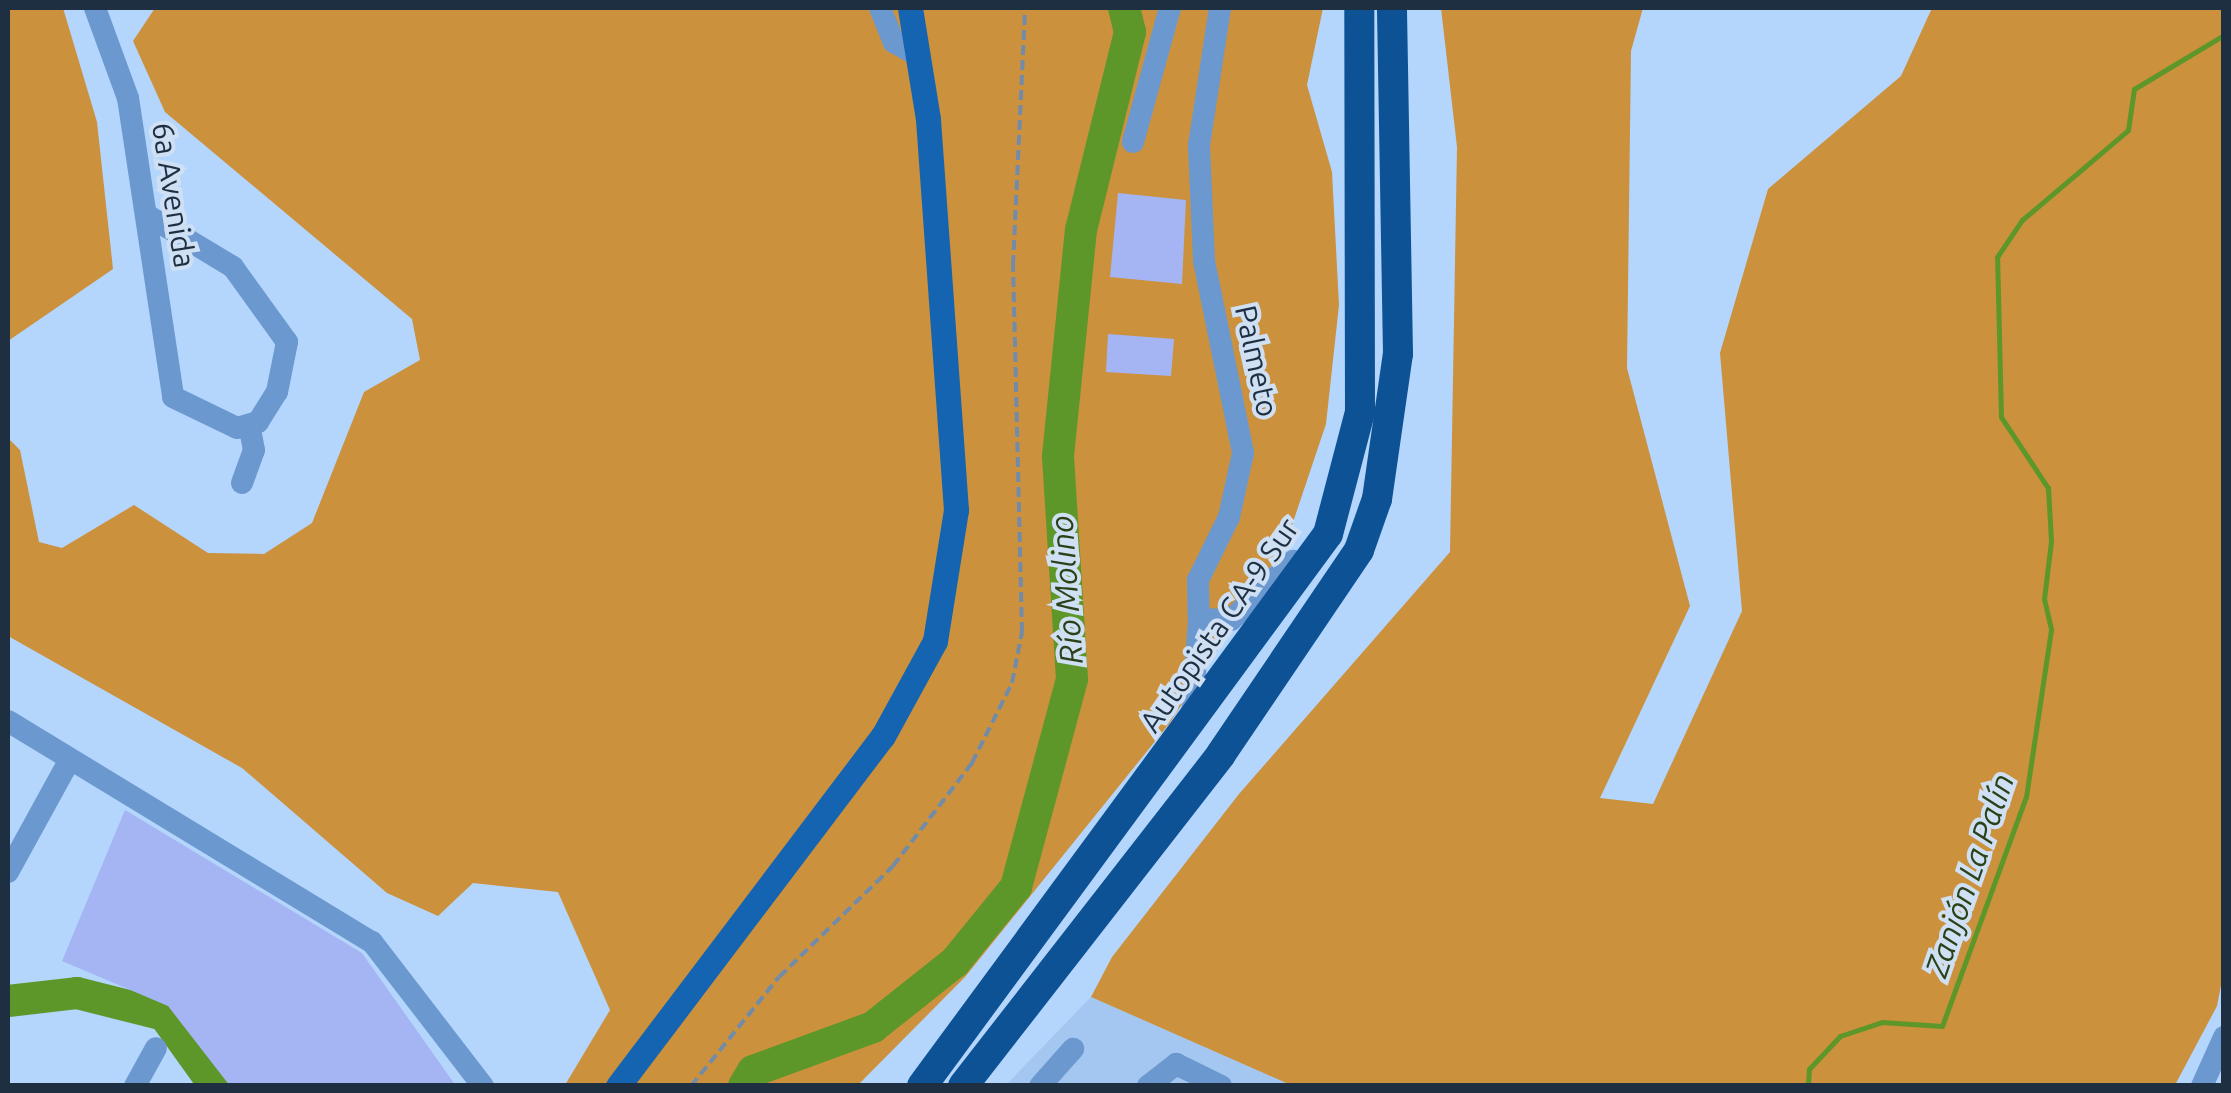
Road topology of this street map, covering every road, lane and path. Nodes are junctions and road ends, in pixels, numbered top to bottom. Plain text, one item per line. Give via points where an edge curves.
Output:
1 (95, 8) edge
2 (880, 8) edge
3 (910, 8) edge
4 (1170, 8) edge
5 (1220, 8) edge
6 (1359, 8) edge
7 (1392, 8) edge
8 (913, 53) junction
9 (1133, 142) dead end
10 (150, 217) junction
11 (253, 423) junction
12 (242, 483) dead end
13 (1328, 534) junction
14 (1199, 619) junction
15 (8, 721) edge
16 (1188, 732) junction
17 (69, 761) junction
18 (8, 872) edge
19 (1001, 983) junction
20 (2224, 1037) edge
21 (156, 1048) dead end
22 (1073, 1049) dead end
23 (135, 1086) edge
24 (483, 1086) edge
25 (618, 1086) edge
26 (902, 1086) edge
27 (922, 1086) edge
28 (963, 1086) edge
29 (1040, 1086) edge
30 (1148, 1086) edge
31 (1220, 1086) edge
32 (2202, 1086) edge

1 - 10 street, 6a Avenida via 128,98
2 - 8 street via 894,42
3 - 8 main road
4 - 9 street
5 - 14 street, Palmeto via 1199,146 1204,261 1243,453 1229,517 1198,580
6 - 13 highway, Autopista CA-9 Sur via 1360,412
7 - 28 highway via 1398,354 1376,500 1359,550 1232,739
8 - 25 main road via 928,120 956,510 935,641 883,736
10 - 11 street, 6a Avenida via 172,398 201,416
10 - 11 street via 232,267 287,342 277,392
11 - 12 street via 254,450
13 - 14 street via 1246,611 1231,620
13 - 16 highway, Autopista CA-9 Sur
14 - 16 street, Palmeto
15 - 17 street
16 - 19 highway, Autopista CA-9 Sur
17 - 18 street
17 - 24 street via 372,942
19 - 26 highway
19 - 27 highway, Autopista CA-9 Sur
20 - 32 street
21 - 23 street
22 - 29 street
30 - 31 street via 1176,1064

